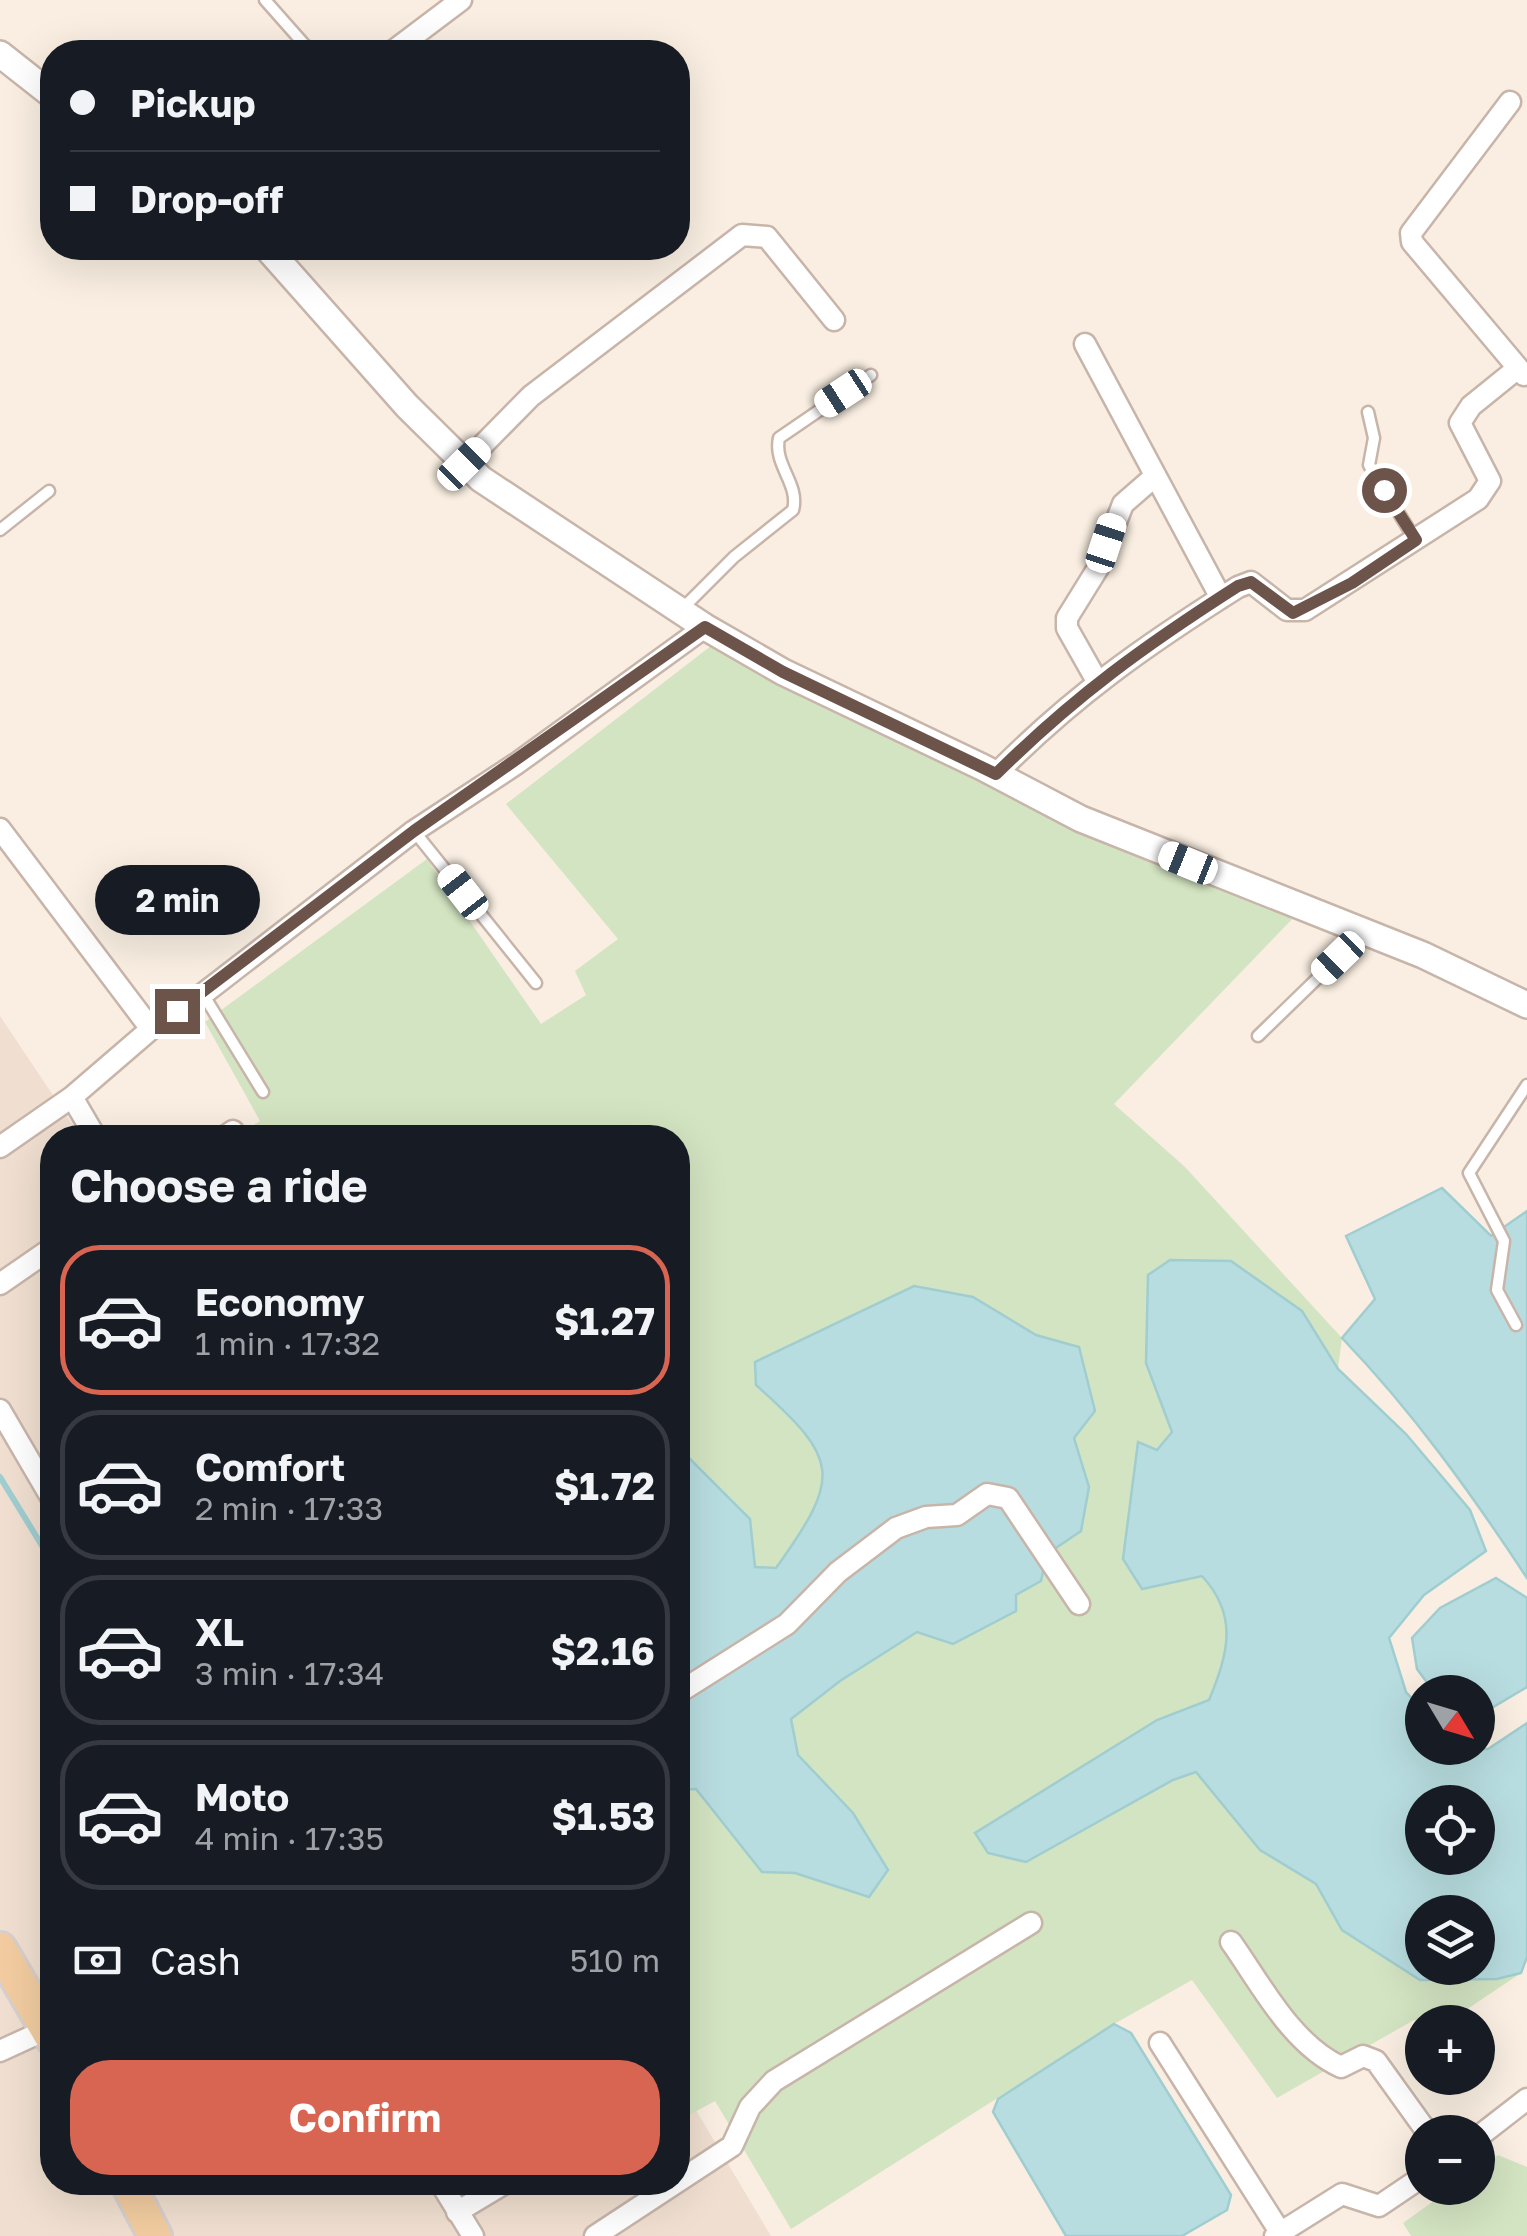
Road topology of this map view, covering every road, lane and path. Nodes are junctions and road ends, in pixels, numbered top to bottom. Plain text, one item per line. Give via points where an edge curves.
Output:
1 (265, 0) edge
2 (461, 0) edge
3 (301, 40) edge
4 (408, 40) edge
5 (0, 54) edge
6 (40, 86) edge
7 (1510, 102) dead end
8 (280, 260) edge
9 (834, 320) dead end
10 (1085, 344) dead end
11 (1523, 373) edge
12 (871, 375) dead end
13 (1368, 412) dead end
14 (464, 464) junction
15 (1154, 477) junction
16 (49, 491) dead end
17 (0, 530) edge
18 (1416, 540) junction
19 (1220, 598) junction
20 (680, 611) junction
21 (705, 627) junction
22 (1097, 681) junction
23 (996, 774) junction
24 (0, 829) edge
25 (414, 831) junction
26 (1364, 932) junction
27 (536, 983) dead end
28 (203, 994) junction
29 (1527, 1005) edge
30 (151, 1029) junction
31 (1258, 1036) dead end
32 (1527, 1085) edge
33 (263, 1092) dead end
34 (72, 1097) junction
35 (88, 1125) edge
36 (0, 1148) edge
37 (40, 1256) edge
38 (0, 1284) edge
39 (1516, 1325) dead end
40 (0, 1410) edge
41 (40, 1478) edge
42 (1079, 1604) dead end
43 (690, 1685) edge
44 (1032, 1922) dead end
45 (1231, 1942) dead end
46 (0, 1949) edge
47 (40, 2017) edge
48 (40, 2038) edge
49 (1160, 2042) dead end
50 (0, 2052) edge
51 (1527, 2099) edge
52 (1415, 2115) edge
53 (1495, 2124) edge
54 (690, 2174) edge
55 (1405, 2188) edge
56 (134, 2195) edge
57 (447, 2195) edge
58 (485, 2195) edge
59 (657, 2195) edge
60 (457, 2212) junction
61 (1278, 2234) edge
62 (155, 2236) edge
63 (472, 2236) edge
64 (595, 2236) edge

1 - 3 lane
2 - 4 street
5 - 6 street
7 - 11 street via 1411,233
8 - 14 street
9 - 14 street via 767,237 742,235 545,385
10 - 15 street
11 - 18 street via 1471,406 1460,423 1490,480 1486,492
12 - 20 lane via 778,438 793,510
13 - 18 lane via 1374,438 1369,465
14 - 20 street via 498,494
15 - 19 street
15 - 22 street via 1123,504 1098,568 1067,618
16 - 17 lane
18 - 19 street via 1293,613 1251,582
19 - 22 street
20 - 21 street
21 - 23 street
21 - 25 street
22 - 23 street
23 - 26 street via 1081,820
24 - 30 street
25 - 27 lane
25 - 28 street
26 - 29 street
26 - 31 lane
28 - 30 street
28 - 33 lane
30 - 34 street
32 - 39 lane via 1469,1173 1504,1241 1497,1290
34 - 35 street
34 - 36 street
37 - 38 street
40 - 41 street
42 - 43 street via 1025,1518 1008,1498 987,1494 957,1516 926,1517 896,1528 838,1572 787,1624
44 - 54 street via 774,2081 750,2106 732,2146
45 - 52 street via 1312,2047 1340,2067 1371,2058
46 - 47 main road
48 - 50 street
49 - 61 street
51 - 53 street
55 - 61 street via 1379,2206 1342,2194
56 - 62 main road
57 - 60 street
58 - 60 street
59 - 64 street
60 - 63 street

